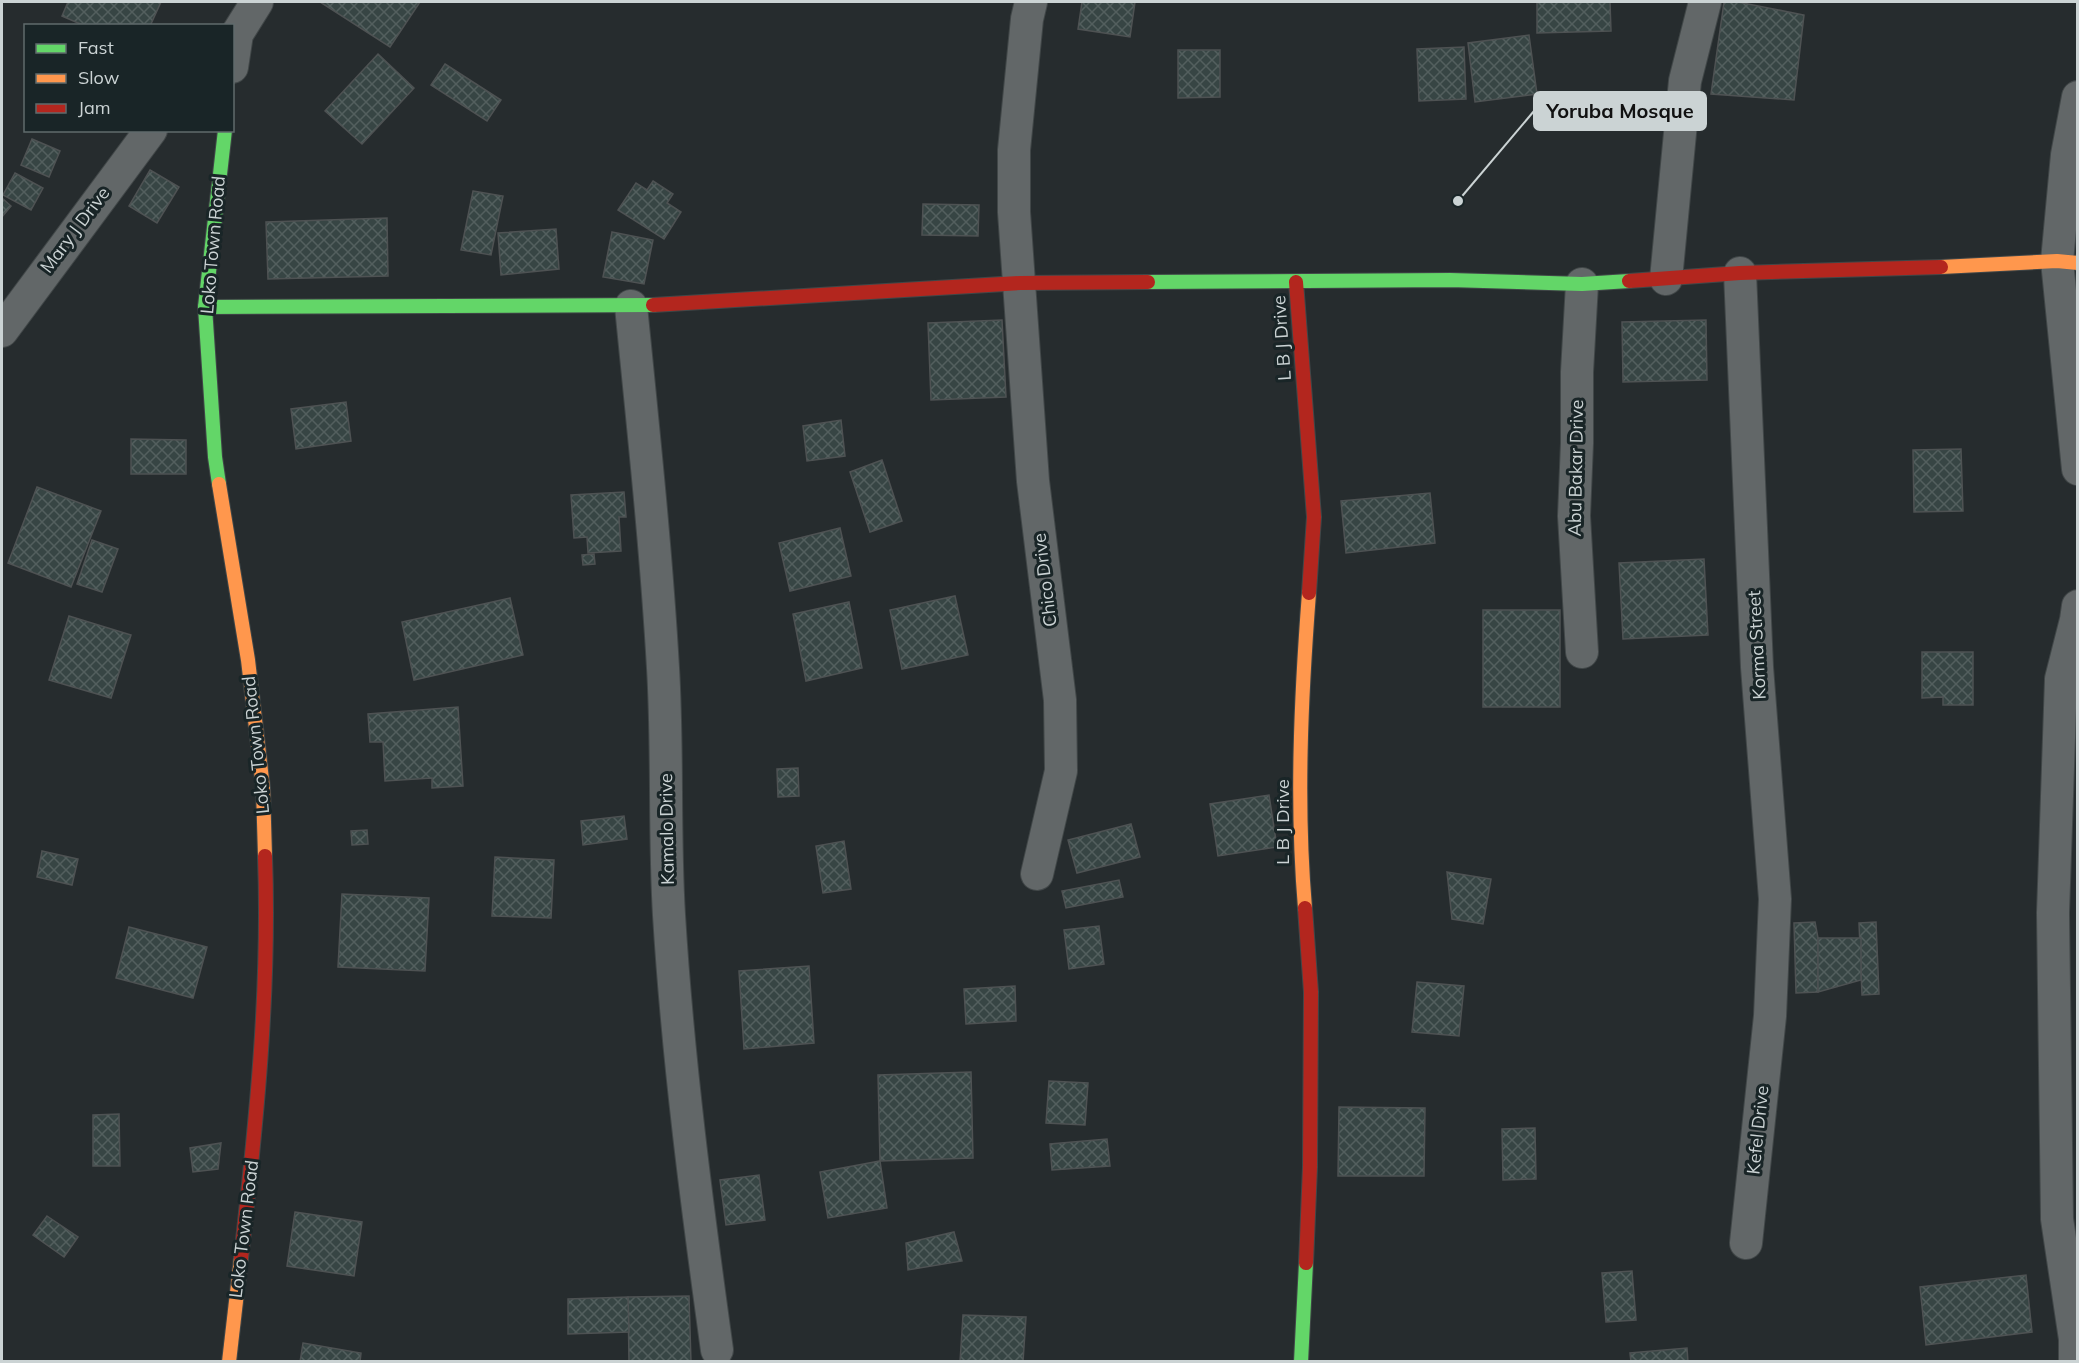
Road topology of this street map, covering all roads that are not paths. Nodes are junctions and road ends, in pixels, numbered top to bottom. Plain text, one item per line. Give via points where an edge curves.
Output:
1 (257, 2) edge
2 (1030, 2) edge
3 (1705, 2) edge
4 (235, 36) edge
5 (2078, 97) edge
6 (150, 132) edge
7 (225, 132) edge
8 (2067, 262) edge
9 (1740, 273) junction
10 (1666, 279) junction
11 (1296, 282) junction
12 (1020, 283) junction
13 (1582, 284) junction
14 (630, 306) junction
15 (205, 307) junction
16 (2, 331) edge
17 (2078, 469) edge
18 (2078, 606) edge
19 (1582, 652) dead end
20 (1037, 874) dead end
21 (1770, 1016) joint
22 (1746, 1243) dead end
23 (717, 1350) dead end
24 (229, 1362) edge
25 (1301, 1362) edge
26 (2075, 1362) edge

1 - 4 street
2 - 12 street, Chico Drive via 1014,150
3 - 10 street via 1685,81
5 - 8 street via 2067,154
6 - 16 street, Mary J Drive
7 - 15 street, Loko Town Road
8 - 9 street
8 - 17 street
9 - 10 street
9 - 21 street, Korma Street via 1757,667 1775,898
10 - 13 street
11 - 12 street
11 - 13 street via 1450,280
11 - 25 street, L B J Drive via 1314,517 1301,701 1301,862 1311,992 1310,1167
12 - 14 street
12 - 20 street, Chico Drive via 1033,481 1060,700 1061,771
13 - 19 street, Abu Bakar Drive via 1574,516
14 - 15 street
14 - 23 street, Kamalo Drive via 651,502 663,671 669,914 701,1233
15 - 24 street, Loko Town Road via 215,458 248,660 263,788 267,900 264,1018 254,1152
18 - 26 street via 2061,679 2053,913 2057,1219
21 - 22 street, Kefel Drive

